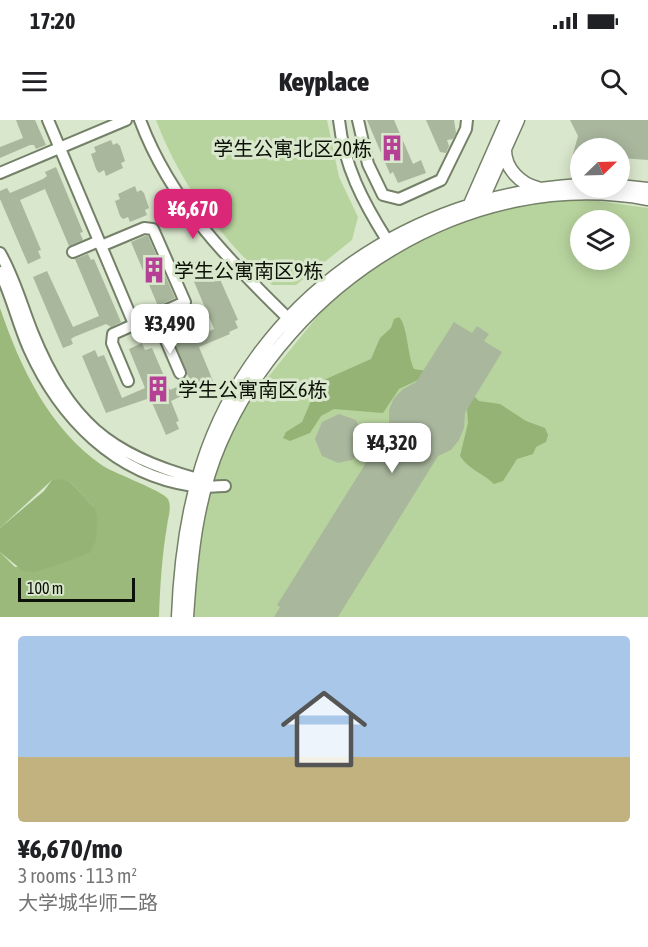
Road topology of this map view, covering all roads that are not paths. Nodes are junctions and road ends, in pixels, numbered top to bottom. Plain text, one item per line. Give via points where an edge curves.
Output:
1 (48, 120) edge
2 (126, 120) edge
3 (140, 120) edge
4 (339, 120) edge
5 (358, 120) edge
6 (467, 120) edge
7 (507, 120) edge
8 (518, 120) edge
9 (60, 148) junction
10 (505, 149) junction
11 (0, 173) edge
12 (570, 186) edge
13 (630, 187) edge
14 (539, 189) junction
15 (648, 189) edge
16 (648, 199) edge
17 (476, 205) junction
18 (387, 240) junction
19 (100, 243) junction
20 (73, 252) dead end
21 (0, 253) edge
22 (0, 272) edge
23 (155, 315) junction
24 (292, 322) junction
25 (134, 324) junction
26 (180, 373) dead end
27 (128, 381) dead end
28 (200, 484) junction
29 (225, 486) dead end
30 (178, 617) edge
31 (187, 617) edge

1 - 9 street
2 - 9 street
3 - 24 street via 163,170 196,221 234,266
4 - 18 street via 354,180
5 - 6 street via 376,186 384,196 396,199 441,180
7 - 17 main road
8 - 10 main road
9 - 11 street
9 - 19 street
10 - 14 main road via 512,171 523,183
10 - 17 main road
12 - 14 main road
13 - 15 main road
14 - 17 main road
16 - 17 main road via 605,194
17 - 18 main road via 436,216
17 - 24 main road via 373,260
18 - 24 main road via 332,278
19 - 20 street
19 - 23 street via 144,228 154,230 185,302
19 - 25 street
21 - 28 street via 43,357 82,416 105,439 133,457
22 - 28 street via 35,362 81,429 129,465 153,475
23 - 25 street
23 - 26 street
24 - 28 main road via 250,368 229,404 210,442
25 - 27 street via 115,332 111,340
28 - 29 street
28 - 30 main road via 184,537
28 - 31 main road

